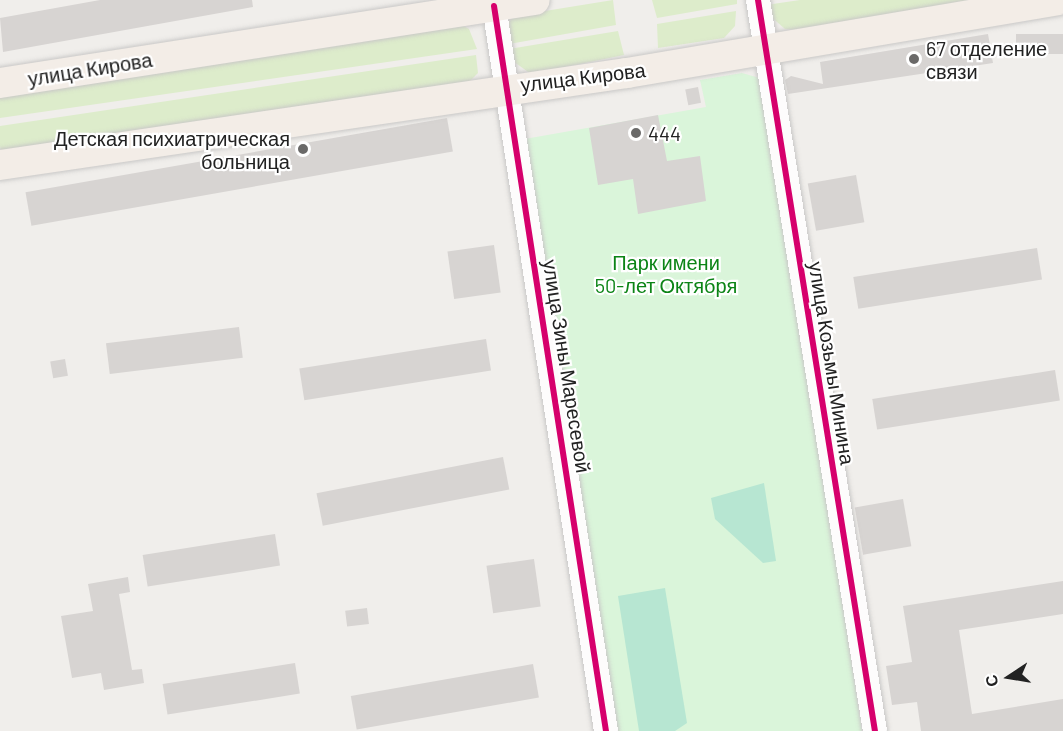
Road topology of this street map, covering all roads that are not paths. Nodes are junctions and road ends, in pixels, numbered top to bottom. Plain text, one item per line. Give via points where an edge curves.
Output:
1 (535, 0) edge
2 (758, 0) edge
3 (1058, 0) edge
4 (494, 6) junction
5 (389, 11) edge
6 (764, 49) junction
7 (0, 83) edge
8 (507, 87) junction
9 (0, 165) edge
10 (606, 731) edge
11 (875, 731) edge

1 - 4 main road, улица Кирова
2 - 6 street, улица Козьмы Минина
3 - 6 main road, улица Кирова
4 - 5 main road, улица Кирова
4 - 8 street, улица Зины Маресевой
5 - 7 main road, улица Кирова
6 - 8 main road, улица Кирова
6 - 11 street, улица Козьмы Минина
8 - 9 main road, улица Кирова
8 - 10 street, улица Зины Маресевой

